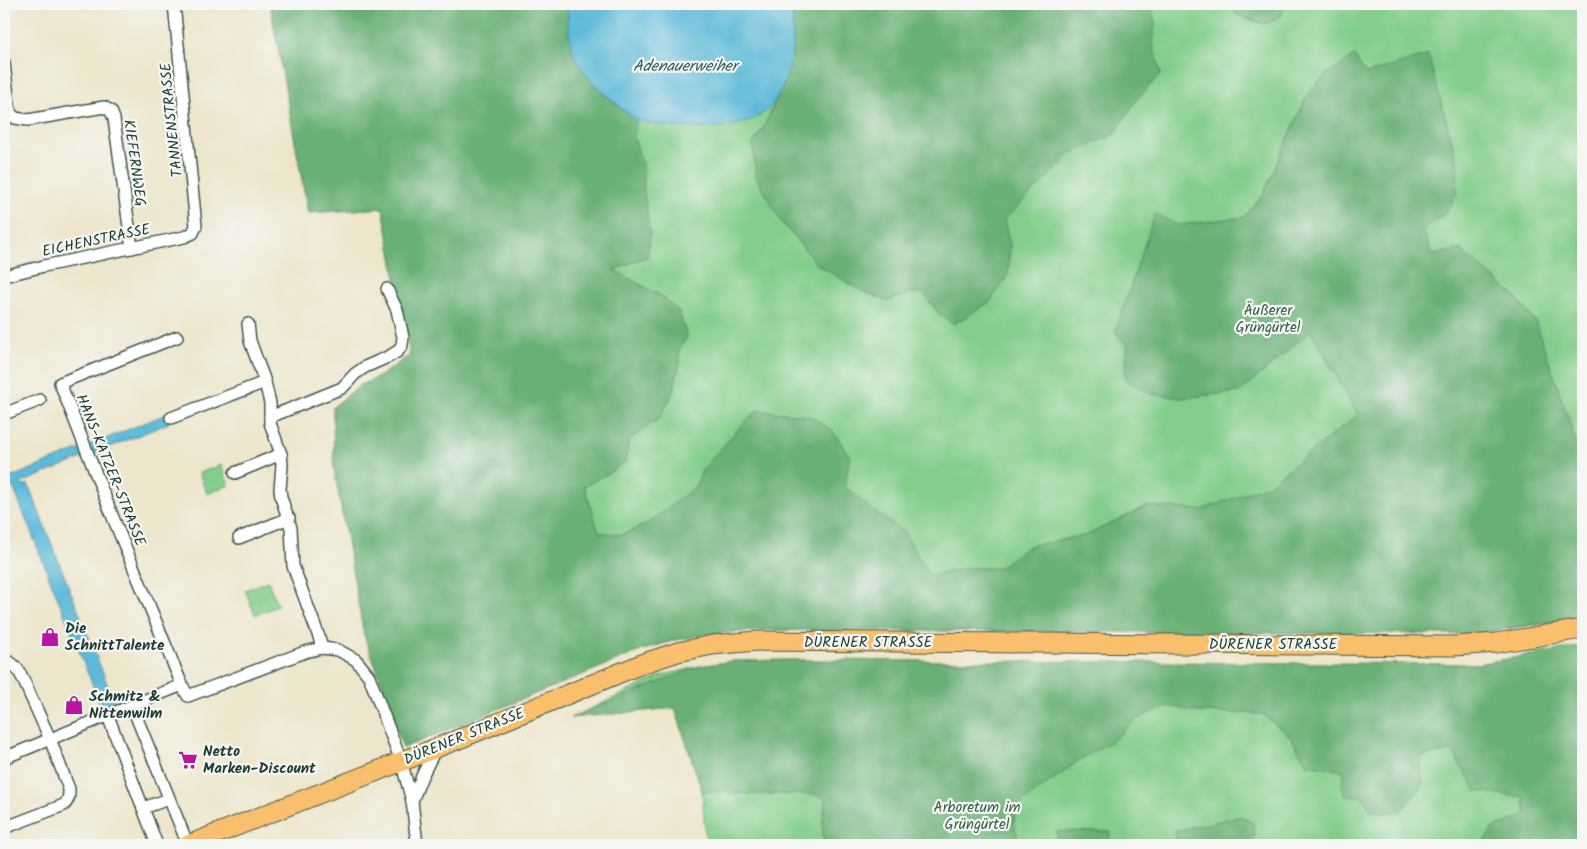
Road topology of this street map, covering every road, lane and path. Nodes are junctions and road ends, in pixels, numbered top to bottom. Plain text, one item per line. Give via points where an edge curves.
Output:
1 (174, 4) edge
2 (4, 63) edge
3 (193, 233) joint
4 (132, 248) junction
5 (4, 276) edge
6 (387, 289) dead end
7 (248, 324) dead end
8 (177, 336) dead end
9 (265, 382) junction
10 (40, 400) dead end
11 (4, 414) edge
12 (270, 417) junction
13 (171, 418) dead end
14 (281, 454) junction
15 (235, 473) dead end
16 (289, 518) junction
17 (238, 538) dead end
18 (1583, 629) edge
19 (322, 648) junction
20 (4, 660) edge
21 (182, 685) junction
22 (132, 706) junction
23 (108, 716) junction
24 (50, 739) junction
25 (437, 747) junction
26 (4, 758) edge
27 (402, 761) junction
28 (169, 799) junction
29 (412, 801) junction
30 (143, 808) junction
31 (4, 828) edge
32 (157, 845) edge
33 (188, 845) edge
34 (418, 845) edge

1 - 3 street, TANNENSTRASSE via 196,226
2 - 4 street, KIEFERNWEG via 10,112 15,118 28,120 104,107 111,111
3 - 4 street, EICHENSTRASSE
4 - 5 street, EICHENSTRASSE
6 - 12 street via 397,310 402,337 398,351 365,367 342,388
7 - 9 street via 250,341
8 - 21 street, HANS-KATZER-STRASSE via 60,383
9 - 12 street
9 - 13 street
10 - 11 street
12 - 14 street
14 - 15 street
14 - 16 street via 280,489
16 - 17 street
16 - 19 street via 293,566
18 - 25 main road, DÜRENER STRASSE via 1496,644 1454,646 757,641 712,645 644,663
19 - 21 street via 188,696
19 - 27 street via 338,650 356,660 369,676
20 - 24 street via 19,671
21 - 22 street
22 - 23 street
22 - 28 street
23 - 24 street
23 - 30 street
24 - 26 street
24 - 31 street via 69,789 68,801
25 - 27 main road, DÜRENER STRASSE
25 - 29 street
27 - 29 street
27 - 33 main road, DÜRENER STRASSE
28 - 30 street
28 - 33 street
29 - 34 street
30 - 32 street

